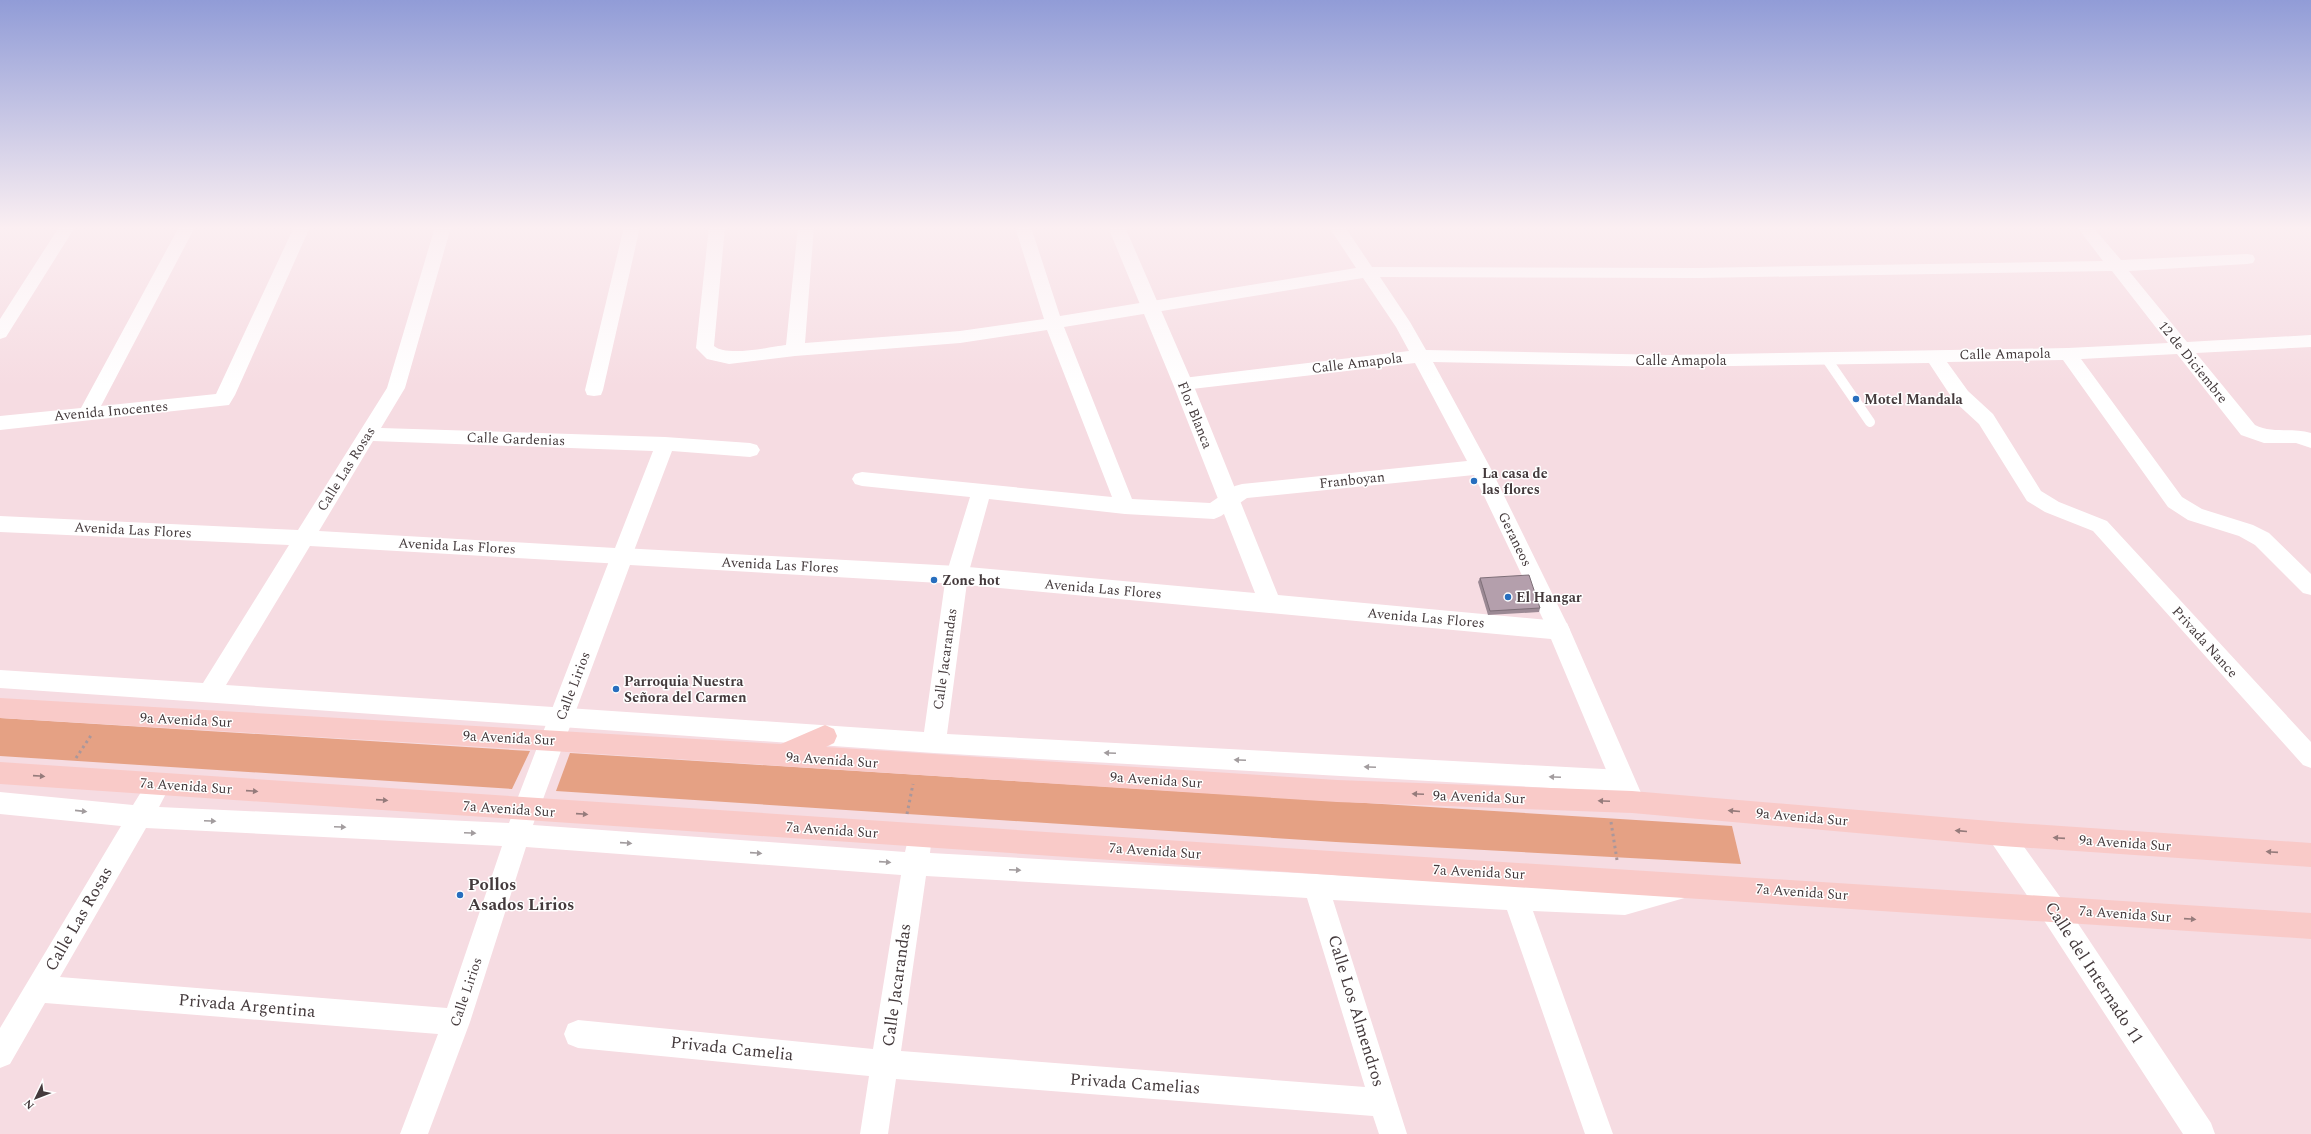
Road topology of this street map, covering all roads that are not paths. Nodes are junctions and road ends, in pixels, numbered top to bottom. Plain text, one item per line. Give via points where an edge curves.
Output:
1 (34, 280) edge
2 (159, 280) edge
3 (278, 280) edge
4 (428, 280) edge
5 (620, 280) edge
6 (712, 280) edge
7 (801, 280) edge
8 (1040, 280) edge
9 (1138, 280) edge
10 (1321, 280) edge
11 (1372, 280) edge
12 (2127, 280) edge
13 (1150, 309) junction
14 (1054, 324) junction
15 (0, 333) edge
16 (2311, 341) edge
17 (2180, 348) junction
18 (795, 350) junction
19 (2068, 354) junction
20 (1933, 355) junction
21 (1420, 356) junction
22 (1826, 358) junction
23 (1183, 384) junction
24 (594, 390) dead end
25 (88, 412) junction
26 (0, 422) edge
27 (1870, 422) dead end
28 (367, 434) junction
29 (2309, 438) edge
30 (665, 444) junction
31 (750, 450) dead end
32 (1480, 468) junction
33 (862, 479) dead end
34 (981, 493) junction
35 (1229, 501) junction
36 (1125, 506) junction
37 (0, 524) edge
38 (304, 538) junction
39 (622, 556) junction
40 (956, 575) junction
41 (2311, 587) edge
42 (1272, 605) junction
43 (1559, 630) junction
44 (0, 679) edge
45 (209, 693) junction
46 (0, 708) edge
47 (561, 718) junction
48 (825, 736) junction
49 (552, 740) junction
50 (934, 743) junction
51 (779, 756) junction
52 (2311, 758) edge
53 (0, 773) edge
54 (159, 784) junction
55 (1627, 792) junction
56 (0, 803) edge
57 (526, 810) junction
58 (139, 817) junction
59 (2000, 834) junction
60 (517, 835) junction
61 (911, 835) junction
62 (2311, 855) edge
63 (915, 864) junction
64 (1697, 884) junction
65 (1318, 888) junction
66 (1516, 898) junction
67 (2053, 910) junction
68 (2311, 926) edge
69 (38, 990) junction
70 (456, 1022) junction
71 (578, 1034) dead end
72 (0, 1054) edge
73 (886, 1064) junction
74 (1385, 1104) junction
75 (414, 1134) edge
76 (874, 1134) edge
77 (1393, 1134) edge
78 (1599, 1134) edge
79 (2200, 1134) edge

1 - 15 street
2 - 25 street
3 - 25 street, Avenida Inocentes via 222,400
4 - 28 street, Calle Las Rosas via 396,388
5 - 24 street
6 - 18 street via 705,348 713,355 729,358
7 - 18 street
8 - 14 street
9 - 13 street, Flor Blanca
10 - 13 street
11 - 21 street, Geraneos via 1404,326
12 - 17 street, 12 de Diciembre
13 - 14 street
13 - 23 street, Flor Blanca
14 - 18 street via 960,337
14 - 36 street
16 - 17 street, Calle Amapola
17 - 19 street, Calle Amapola
17 - 29 street, 12 de Diciembre via 2248,430 2257,436
19 - 20 street, Calle Amapola
19 - 41 street via 2175,502 2196,515 2246,530 2262,539
20 - 22 street, Calle Amapola
20 - 52 street, Privada Nance via 1961,396 1986,419 2034,496 2052,508 2100,526
21 - 22 street, Calle Amapola via 1668,361
21 - 23 street, Calle Amapola
21 - 32 street, Geraneos
22 - 27 lane
23 - 35 street, Flor Blanca
25 - 26 street, Avenida Inocentes
28 - 30 street, Calle Gardenias
28 - 38 street, Calle Las Rosas
30 - 31 street, Calle Gardenias
30 - 39 street, Calle Lirios
32 - 35 street, Franboyan via 1242,491
32 - 43 street, Geraneos
33 - 34 street, Franboyan
34 - 36 street, Franboyan
34 - 40 street, Calle Jacarandas
35 - 36 street, Franboyan via 1214,511
35 - 42 street, Flor Blanca
37 - 38 street, Avenida Las Flores
38 - 39 street, Avenida Las Flores
38 - 45 street, Calle Las Rosas
39 - 40 street, Avenida Las Flores
39 - 47 street, Calle Lirios
40 - 42 street, Avenida Las Flores
40 - 50 street, Calle Jacarandas
42 - 43 street, Avenida Las Flores
43 - 55 street, Geraneos
44 - 45 street
45 - 47 street
46 - 49 main road, 9a Avenida Sur
47 - 48 street
47 - 49 street, Calle Lirios
48 - 50 street
48 - 51 main road
49 - 51 main road, 9a Avenida Sur
49 - 57 street, Calle Lirios
55 -> 50 street
55 -> 51 main road, 9a Avenida Sur via 1607,801 1337,792
53 -> 54 main road, 7a Avenida Sur
54 -> 57 main road, 7a Avenida Sur
54 - 58 street, Calle Las Rosas
59 -> 55 main road, 9a Avenida Sur
56 -> 58 street
57 - 60 street, Calle Lirios
57 -> 61 main road, 7a Avenida Sur
58 -> 60 street
58 - 69 street, Calle Las Rosas
62 -> 59 main road, 9a Avenida Sur
59 - 67 street, Calle del Internado 11
60 -> 63 street
60 - 70 street, Calle Lirios
61 - 63 street, Calle Jacarandas
61 - 64 main road, 7a Avenida Sur via 1338,864
63 -> 65 street
63 - 73 street, Calle Jacarandas
64 - 66 street via 1625,903
64 - 67 main road, 7a Avenida Sur
65 - 66 street
65 - 74 street, Calle Los Almendros
66 - 78 street
67 -> 68 main road, 7a Avenida Sur
67 - 79 street, Calle del Internado 11
69 - 70 street, Privada Argentina
69 - 72 street, Calle Las Rosas
70 - 75 street, Calle Lirios
71 - 73 street, Privada Camelia
73 - 74 street, Privada Camelias
73 - 76 street, Calle Jacarandas
74 - 77 street, Calle Los Almendros

